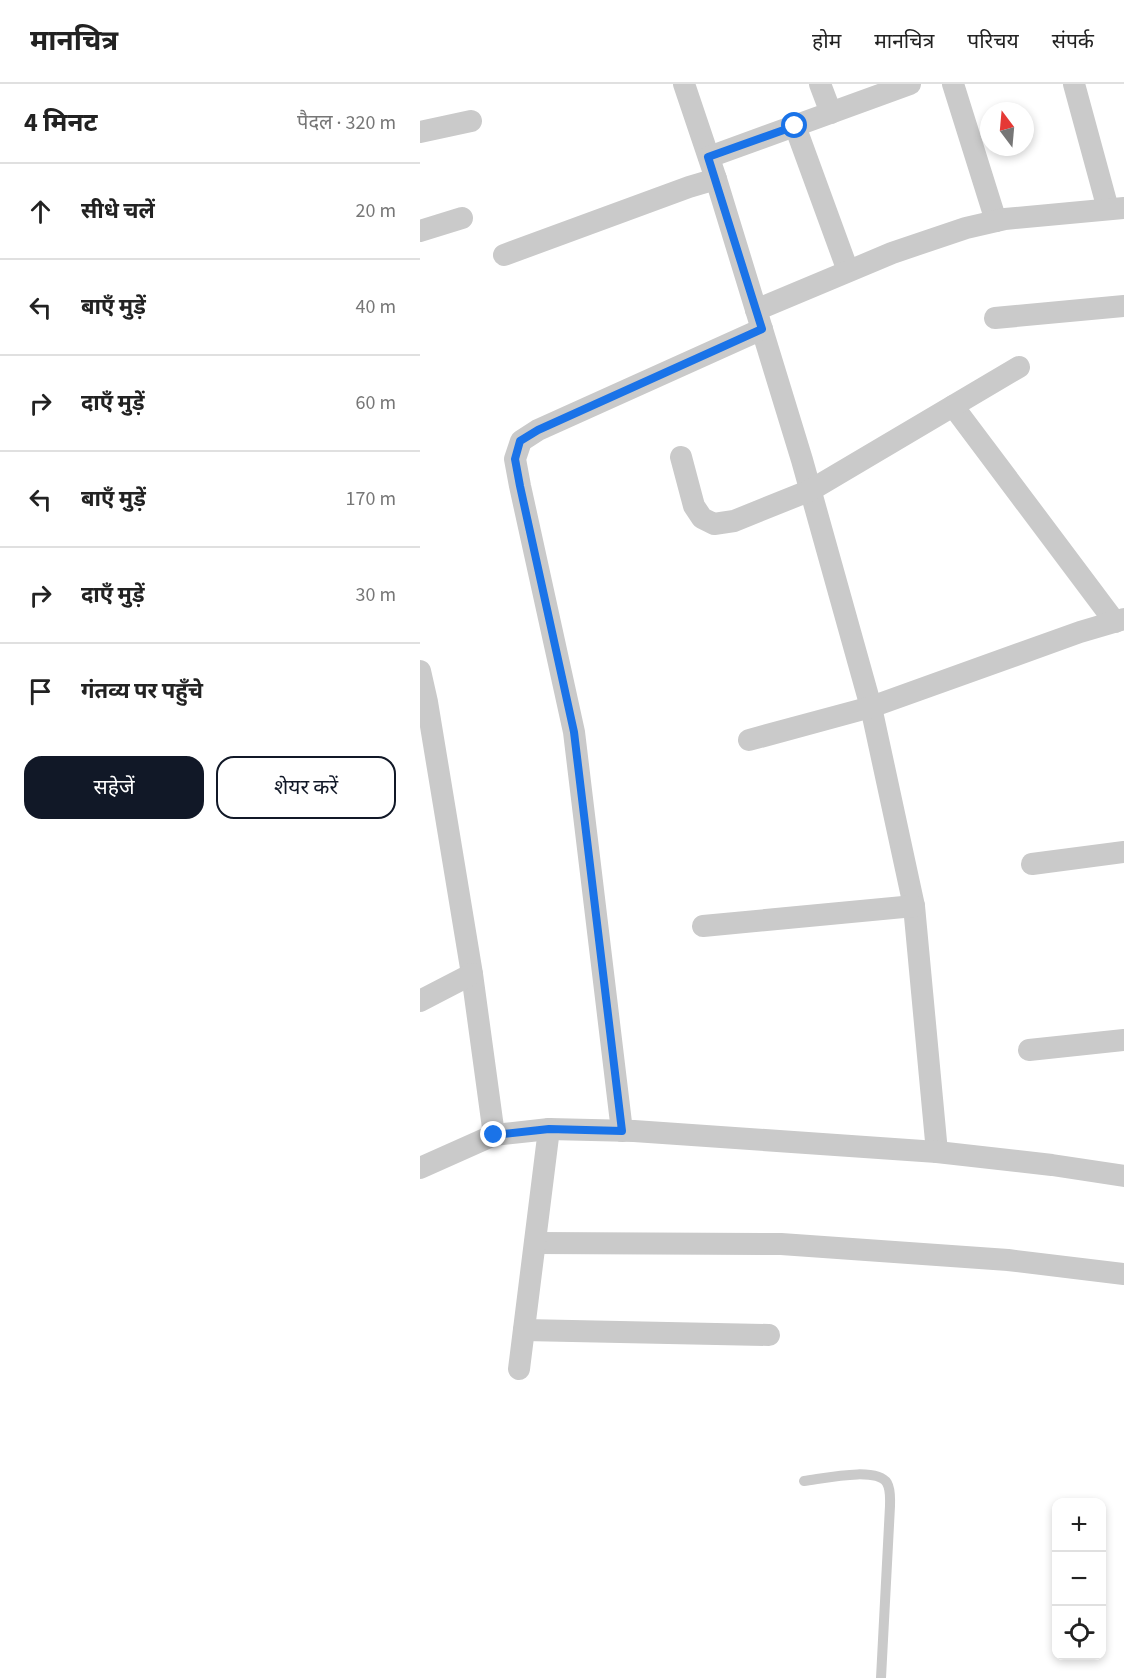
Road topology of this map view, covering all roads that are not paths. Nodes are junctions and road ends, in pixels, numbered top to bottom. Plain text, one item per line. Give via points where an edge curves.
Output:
1 (684, 84) edge
2 (820, 84) edge
3 (910, 84) edge
4 (953, 84) edge
5 (1074, 84) edge
6 (831, 113) junction
7 (471, 121) dead end
8 (795, 126) junction
9 (420, 132) edge
10 (708, 157) junction
11 (716, 179) junction
12 (1116, 208) edge
13 (462, 218) dead end
14 (996, 221) junction
15 (420, 231) edge
16 (504, 255) dead end
17 (848, 271) junction
18 (1124, 306) edge
19 (995, 318) dead end
20 (759, 320) junction
21 (1019, 367) dead end
22 (953, 406) junction
23 (681, 458) dead end
24 (811, 490) junction
25 (1119, 620) edge
26 (420, 670) edge
27 (424, 704) edge
28 (871, 707) junction
29 (749, 740) dead end
30 (1124, 852) edge
31 (1032, 864) dead end
32 (914, 906) junction
33 (703, 926) dead end
34 (472, 974) junction
35 (420, 1001) edge
36 (1124, 1040) edge
37 (1029, 1050) dead end
38 (549, 1129) junction
39 (622, 1131) junction
40 (494, 1135) junction
41 (937, 1152) junction
42 (420, 1168) edge
43 (1124, 1176) edge
44 (534, 1243) junction
45 (1124, 1274) edge
46 (524, 1330) junction
47 (769, 1335) dead end
48 (519, 1369) dead end
49 (804, 1480) dead end
50 (880, 1678) edge

1 - 10 street
2 - 6 street
3 - 6 street
4 - 14 street
5 - 12 street
6 - 8 street
7 - 9 street
8 - 10 street
8 - 17 street
10 - 11 street
11 - 16 street
11 - 20 street
12 - 14 street
13 - 15 street
14 - 17 street
17 - 20 street
18 - 19 street
20 - 24 street
20 - 39 street via 538,430 520,441 515,459 574,732
21 - 22 street
22 - 24 street
22 - 25 street
23 - 24 street via 694,506 702,518 714,525 734,521
24 - 28 street
25 - 28 street
26 - 27 street
27 - 34 street
28 - 29 street
28 - 32 street
30 - 31 street
32 - 33 street
32 - 41 street
34 - 35 street
34 - 40 street
36 - 37 street
38 - 39 street
38 - 40 street
38 - 44 street
39 - 41 street
40 - 42 street
41 - 43 street
44 - 45 street via 781,1244 1008,1260
44 - 46 street
46 - 47 street
46 - 48 street
49 - 50 lane via 868,1473 887,1483 890,1506

